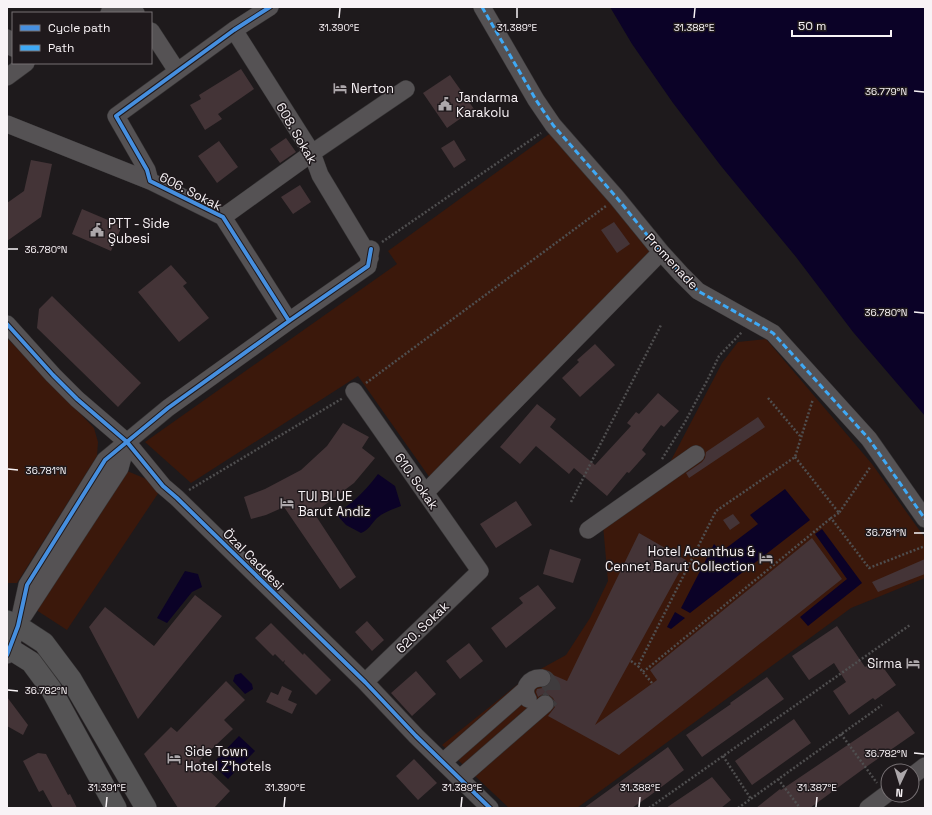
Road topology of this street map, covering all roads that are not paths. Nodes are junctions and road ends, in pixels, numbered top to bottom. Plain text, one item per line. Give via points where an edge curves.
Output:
1 (270, 7) edge
2 (482, 7) edge
3 (234, 30) junction
4 (152, 33) edge
5 (24, 64) edge
6 (177, 71) junction
7 (7, 77) edge
8 (406, 89) dead end
9 (7, 124) edge
10 (312, 153) junction
11 (150, 181) junction
12 (222, 217) junction
13 (661, 252) junction
14 (289, 321) junction
15 (7, 324) edge
16 (354, 391) road end
17 (127, 442) junction
18 (696, 454) dead end
19 (425, 493) junction
20 (925, 519) edge
21 (588, 530) dead end
22 (480, 571) joint
23 (12, 623) edge
24 (8, 650) edge
25 (542, 678) dead end
26 (365, 682) junction
27 (525, 690) junction
28 (442, 762) junction
29 (460, 778) junction
30 (880, 799) edge
31 (116, 808) edge
32 (146, 808) edge
33 (490, 808) edge
34 (868, 808) edge

1 - 3 street
2 - 13 street, Promenade via 553,125
3 - 6 street
3 - 10 street, 608. Sokak
4 - 6 street
5 - 7 street
6 - 11 street, 606. Sokak via 116,116 147,170
8 - 10 street
9 - 11 street
10 - 12 street
10 - 14 street, 608. Sokak via 320,175 370,253 368,266
11 - 12 street, 606. Sokak
12 - 14 street, 606. Sokak
13 - 19 street
13 - 20 street, Promenade via 698,291 773,333 869,439
14 - 17 street via 168,408
15 - 17 street, Özal Caddesi via 72,395
16 - 19 street, 610. Sokak
17 - 23 street via 120,468
17 - 26 street, Özal Caddesi via 163,486
18 - 21 street
19 - 22 street, 610. Sokak
22 - 26 street, 620. Sokak
23 - 24 street
23 - 32 main road via 44,643 71,679
24 - 31 main road via 31,662 51,689
25 - 27 street via 530,680
26 - 28 street, Özal Caddesi
27 - 28 street
27 - 29 street via 528,701 539,705 545,703
28 - 29 street, Özal Caddesi
29 - 33 street, Özal Caddesi
30 - 34 street

